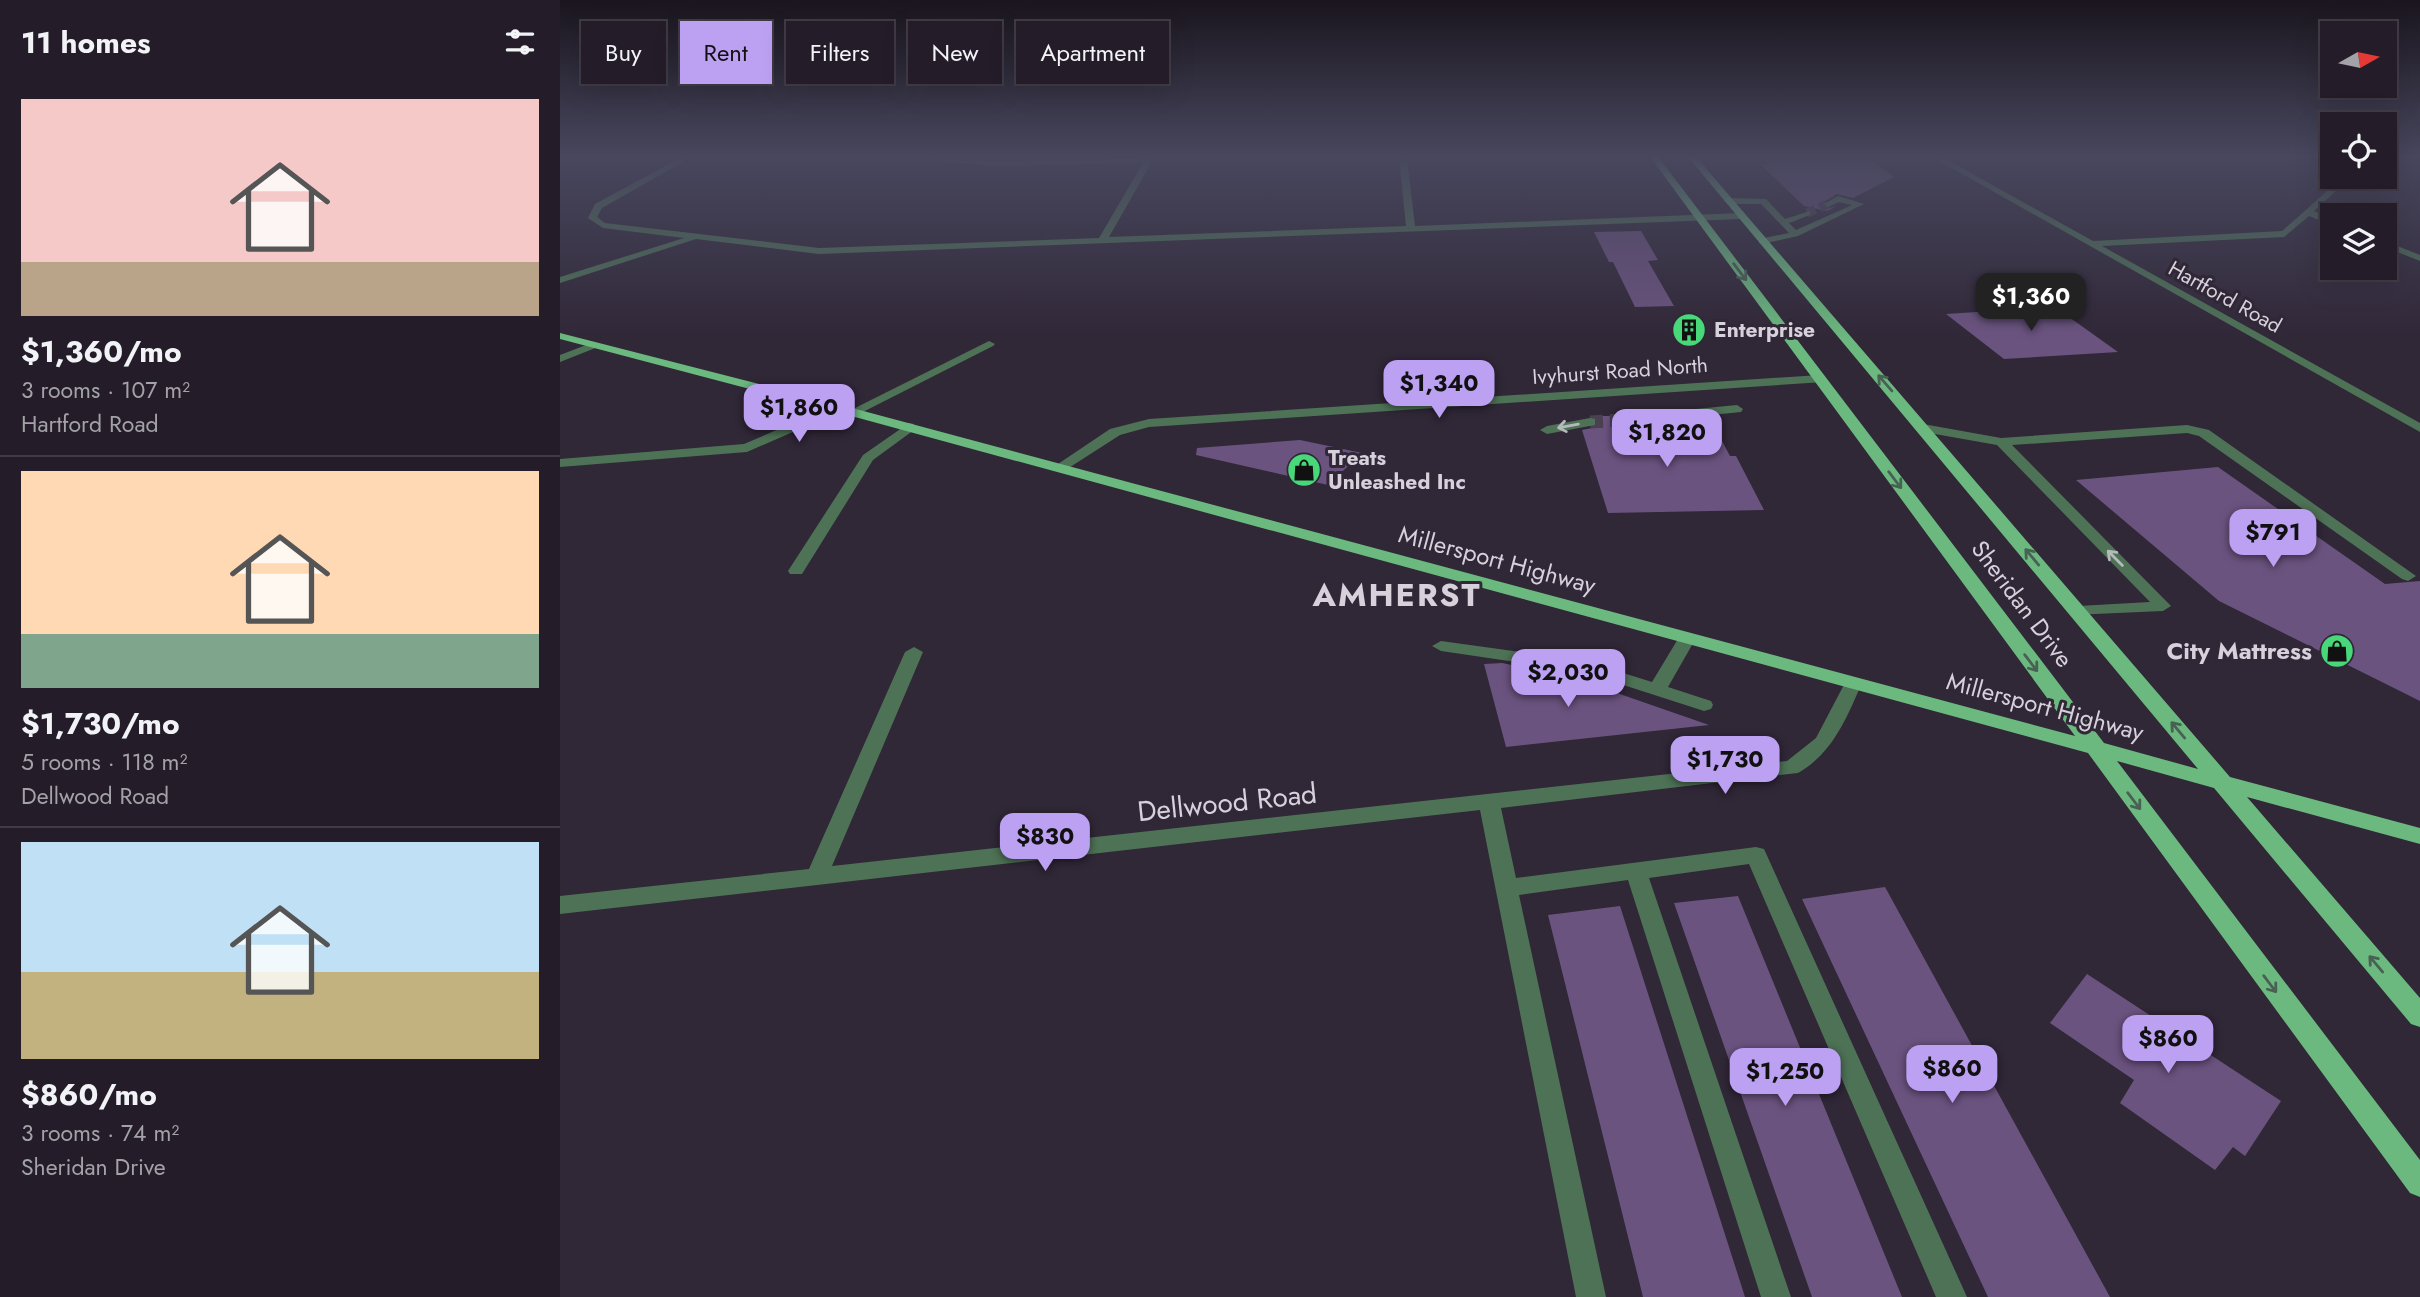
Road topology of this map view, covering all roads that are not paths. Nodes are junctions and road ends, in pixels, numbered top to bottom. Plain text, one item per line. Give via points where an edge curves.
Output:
1 (1699, 218) edge
2 (593, 219) edge
3 (1115, 219) edge
4 (1410, 219) edge
5 (1685, 219) edge
6 (1742, 219) edge
7 (1781, 219) edge
8 (1793, 219) tunnel mouth
9 (1829, 219) edge
10 (2047, 219) edge
11 (2301, 219) edge
12 (1784, 222) junction
13 (1411, 229) junction
14 (1795, 234) junction
15 (699, 235) junction
16 (1102, 241) junction
17 (1762, 241) junction
18 (2093, 244) junction
19 (2397, 249) edge
20 (2420, 258) edge
21 (560, 280) edge
22 (560, 336) edge
23 (989, 344) dead end
24 (594, 345) junction
25 (560, 359) edge
26 (1819, 379) junction
27 (837, 408) junction
28 (1737, 409) dead end
29 (853, 412) junction
30 (1623, 419) tunnel mouth
31 (1590, 422) tunnel mouth
32 (909, 428) junction
33 (1923, 428) junction
34 (2420, 428) edge
35 (1546, 430) dead end
36 (2001, 442) junction
37 (560, 463) edge
38 (1059, 468) junction
39 (796, 571) dead end
40 (2409, 576) dead end
41 (2078, 611) junction
42 (1686, 638) junction
43 (1441, 646) dead end
44 (914, 652) dead end
45 (1853, 682) junction
46 (1657, 690) junction
47 (1704, 705) dead end
48 (2093, 747) junction
49 (2222, 783) junction
50 (1489, 802) junction
51 (2420, 836) edge
52 (1636, 871) junction
53 (817, 876) junction
54 (1506, 888) junction
55 (560, 905) edge
56 (2420, 1016) edge
57 (2420, 1183) edge
58 (1591, 1297) edge
59 (1776, 1297) edge
60 (1952, 1297) edge

1 -> 26 main road, Sheridan Drive
2 - 15 street via 603,225
3 - 16 street
4 - 13 street
5 - 13 street
6 - 17 main road, Sheridan Drive
7 - 12 street
8 - 12 street
9 - 14 street
10 - 18 street, Hartford Road
11 - 18 street via 2284,234
12 - 14 street
13 - 16 street
14 - 17 street
15 - 16 street via 819,251
15 - 21 street
33 -> 17 main road, Sheridan Drive
18 - 34 street, Hartford Road
19 - 20 street
22 - 24 main road, Millersport Highway
23 - 29 street
24 - 25 street
24 - 27 main road, Millersport Highway
26 - 38 street, Ivyhurst Road North via 1149,423 1115,432
26 -> 48 main road, Sheridan Drive
27 - 29 main road, Millersport Highway
27 - 37 street via 747,448
28 - 30 street
29 - 32 main road, Millersport Highway
31 -> 35 street
32 - 38 main road, Millersport Highway
32 - 39 street via 868,458
33 - 36 street
41 -> 33 main road, Sheridan Drive
36 - 40 street via 2187,429 2204,433
41 -> 36 street via 2163,606
38 - 42 main road, Millersport Highway
49 -> 41 main road, Sheridan Drive
42 - 45 main road, Millersport Highway
42 - 46 street
43 - 46 street via 1585,667
44 - 53 street
45 - 48 main road, Millersport Highway
45 - 50 street, Dellwood Road via 1828,738 1811,757 1791,768
46 - 47 street
48 - 49 main road, Millersport Highway
48 -> 57 main road, Sheridan Drive
49 - 51 main road, Millersport Highway
56 -> 49 main road, Sheridan Drive
50 - 53 street, Dellwood Road
50 - 54 street
52 - 54 street
52 - 59 street
52 - 60 street via 1756,855
53 - 55 street, Dellwood Road
54 - 58 street

